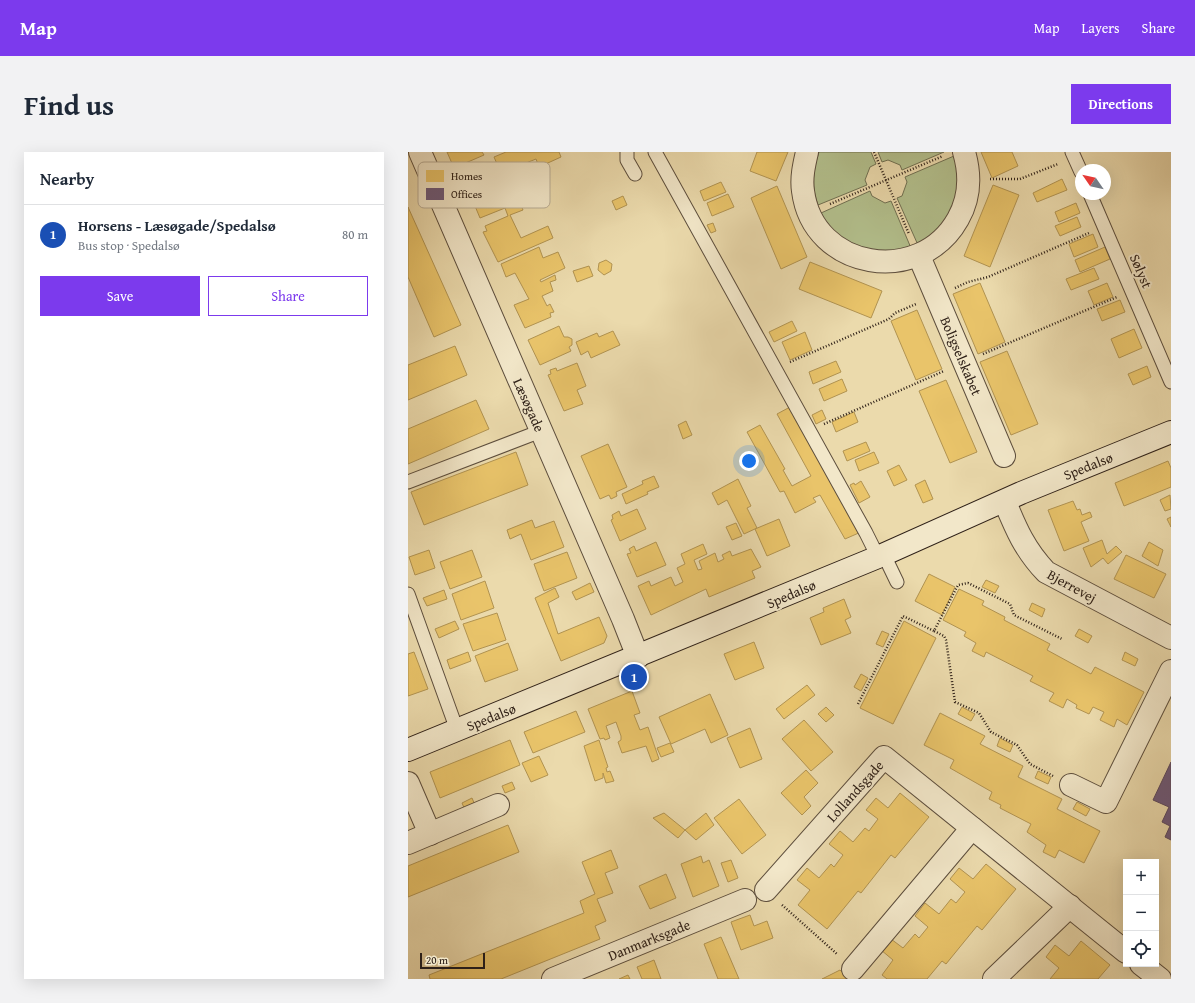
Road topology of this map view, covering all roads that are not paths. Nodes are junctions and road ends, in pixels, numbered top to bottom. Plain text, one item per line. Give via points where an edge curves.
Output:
1 (420, 152) edge
2 (627, 152) edge
3 (655, 152) edge
4 (807, 152) edge
5 (954, 154) edge
6 (424, 162) edge
7 (635, 174) dead end
8 (1093, 200) edge
9 (444, 208) edge
10 (918, 256) junction
11 (1171, 382) edge
12 (541, 431) junction
13 (1171, 432) edge
14 (1004, 456) dead end
15 (408, 482) edge
16 (1004, 502) junction
17 (881, 556) junction
18 (897, 582) dead end
19 (408, 594) edge
20 (1171, 638) edge
21 (638, 657) junction
22 (1171, 671) edge
23 (457, 730) junction
24 (408, 750) edge
25 (408, 783) edge
26 (1071, 785) road end
27 (498, 805) dead end
28 (972, 828) junction
29 (430, 834) junction
30 (408, 843) edge
31 (766, 890) road end
32 (745, 900) dead end
33 (1070, 906) junction
34 (1123, 950) edge
35 (1145, 967) edge
36 (853, 969) road end
37 (553, 979) edge
38 (994, 979) edge
39 (1160, 979) edge

1 - 6 street, Læsøgade
2 - 7 lane via 627,160
3 - 17 lane
4 - 10 street via 803,169 803,192 809,213 820,231 836,246 855,257 876,262 898,262
5 - 10 street via 968,166 969,179 963,210 952,228 937,244
8 - 11 lane, Sølyst
9 - 12 street, Læsøgade
10 - 14 street, Boligselskabet
12 - 15 lane
12 - 21 street, Læsøgade via 624,619
13 - 16 street, Spedalsø
16 - 17 street, Spedalsø
16 - 20 street, Bjerrevej via 1022,541 1033,559 1046,572
17 - 18 lane
17 - 21 street, Spedalsø
19 - 23 lane
21 - 23 street, Spedalsø
22 - 26 street via 1106,802
23 - 24 street, Spedalsø
25 - 29 street
27 - 29 street
28 - 31 street, Lollandsgade via 884,757
28 - 33 street, Lollandsgade
28 - 36 street
29 - 30 street
32 - 37 street, Danmarksgade
33 - 34 street, Lollandsgade
33 - 38 street
35 - 39 street

